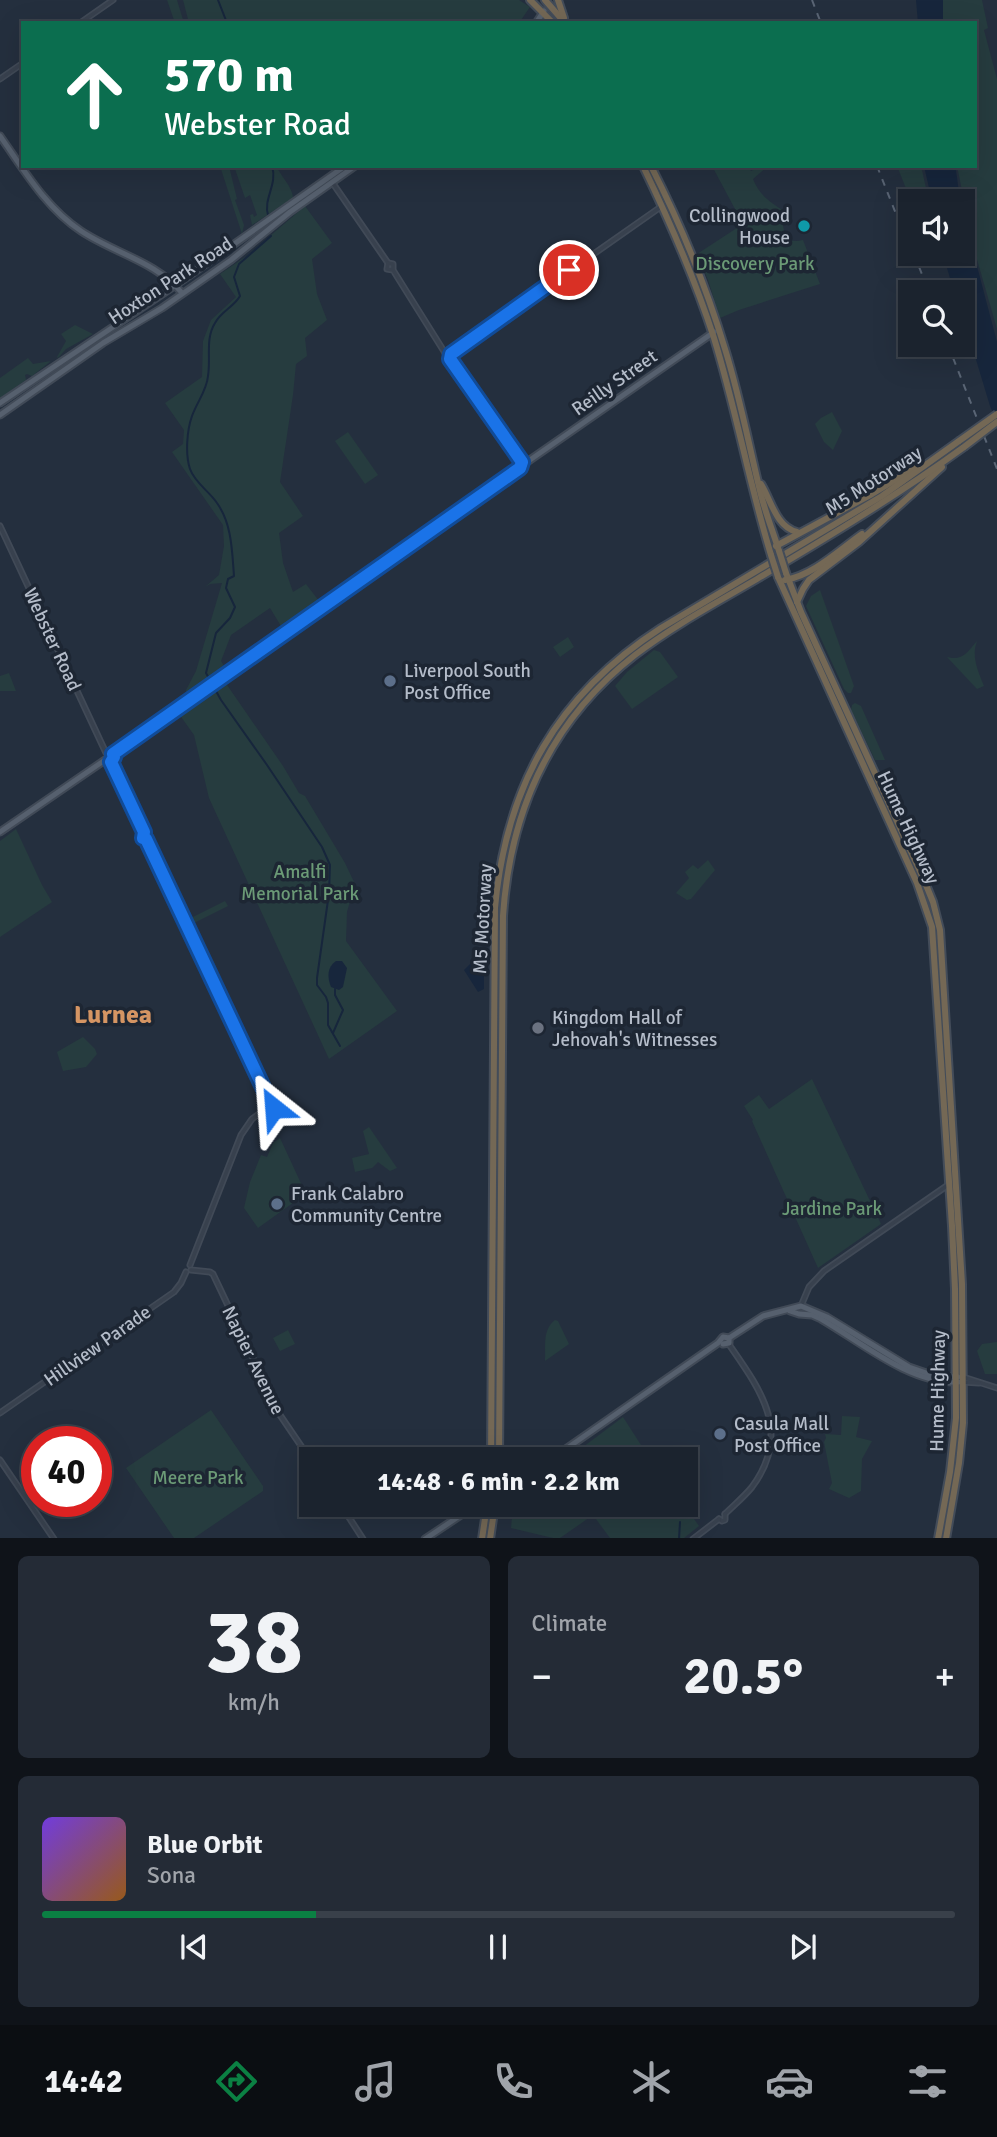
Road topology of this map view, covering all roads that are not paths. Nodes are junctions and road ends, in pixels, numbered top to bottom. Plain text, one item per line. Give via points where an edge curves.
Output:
1 (113, 0) edge
2 (530, 0) edge
3 (551, 1) edge
4 (548, 18) edge
5 (83, 21) edge
6 (564, 21) edge
7 (21, 64) edge
8 (0, 79) edge
9 (0, 136) edge
10 (21, 166) edge
11 (23, 168) edge
12 (343, 168) edge
13 (351, 168) edge
14 (644, 168) edge
15 (652, 168) edge
16 (330, 179) junction
17 (666, 204) junction
18 (175, 285) junction
19 (182, 293) junction
20 (719, 328) junction
21 (712, 333) junction
22 (450, 356) junction
23 (0, 403) edge
24 (997, 414) edge
25 (0, 415) edge
26 (997, 422) edge
27 (961, 444) junction
28 (523, 464) junction
29 (758, 480) junction
30 (881, 521) junction
31 (0, 526) edge
32 (799, 532) junction
33 (775, 551) junction
34 (788, 576) junction
35 (778, 577) junction
36 (797, 602) junction
37 (110, 753) junction
38 (108, 761) junction
39 (0, 832) edge
40 (952, 1184) junction
41 (189, 1269) junction
42 (801, 1310) junction
43 (725, 1341) junction
44 (959, 1379) junction
45 (997, 1388) edge
46 (0, 1413) edge
47 (302, 1447) edge
48 (491, 1447) edge
49 (499, 1447) edge
50 (569, 1447) edge
51 (0, 1460) edge
52 (349, 1517) edge
53 (458, 1517) edge
54 (485, 1517) edge
55 (493, 1517) edge
56 (54, 1538) edge
57 (363, 1538) edge
58 (425, 1538) edge
59 (482, 1538) edge
60 (490, 1538) edge
61 (693, 1538) edge
62 (938, 1538) edge
63 (946, 1538) edge

1 - 5 street
2 - 4 highway
3 - 4 highway
3 - 6 highway
7 - 8 street
9 - 10 main road
11 - 18 main road via 61,216
12 - 16 main road, Hoxton Park Road
13 - 16 main road, Hoxton Park Road
14 - 17 highway, Hume Highway
15 - 17 highway, Hume Highway
16 - 18 main road, Hoxton Park Road
16 - 19 main road, Hoxton Park Road via 239,254
16 - 22 street via 388,263 387,269 393,270 444,358
17 - 20 highway, Hume Highway
17 - 21 highway, Hume Highway
17 - 22 street
18 - 19 main road
18 - 23 main road, Hoxton Park Road
19 - 25 main road, Hoxton Park Road
20 - 21 main road, Reilly Street
20 - 29 highway, Hume Highway
21 - 28 main road, Reilly Street
21 - 33 highway, Hume Highway
22 - 28 street
24 - 27 highway, M5 Motorway, bridge
26 - 27 highway, M5 Motorway, bridge
27 - 30 highway
27 - 32 highway
27 - 48 highway, M5 Motorway via 635,645 576,701 530,771 507,832 495,908
27 - 49 highway, M5 Motorway via 896,494 633,657 599,687 565,728 529,793 510,854 503,916
28 - 37 main road, Reilly Street
29 - 32 highway via 781,521
29 - 33 highway, Hume Highway
30 - 34 highway via 819,566
30 - 36 highway via 809,580
31 - 37 street, Webster Road
32 - 33 highway
33 - 34 highway, Hume Highway, bridge
33 - 35 highway, Hume Highway, bridge
34 - 35 highway
34 - 36 highway, Hume Highway
35 - 40 highway, Hume Highway via 930,915
36 - 40 highway, Hume Highway via 938,916
37 - 38 main road via 114,757
38 - 39 main road
38 - 41 street, Hillview Parade via 149,835 146,839 270,1102 241,1135
40 - 42 street via 824,1271 809,1287
40 - 44 highway, Hume Highway
41 - 46 street, Hillview Parade via 174,1292
41 - 47 street, Napier Avenue via 213,1274 280,1415
42 - 43 main road via 755,1320
42 - 44 main road via 827,1317 914,1369
43 - 50 main road
43 - 61 street via 763,1398 771,1429 769,1451 749,1491
44 - 45 street
44 - 62 highway, Hume Highway
44 - 63 highway, Hume Highway via 963,1423
51 - 56 street
52 - 57 street
53 - 58 main road
54 - 59 highway
55 - 60 highway

